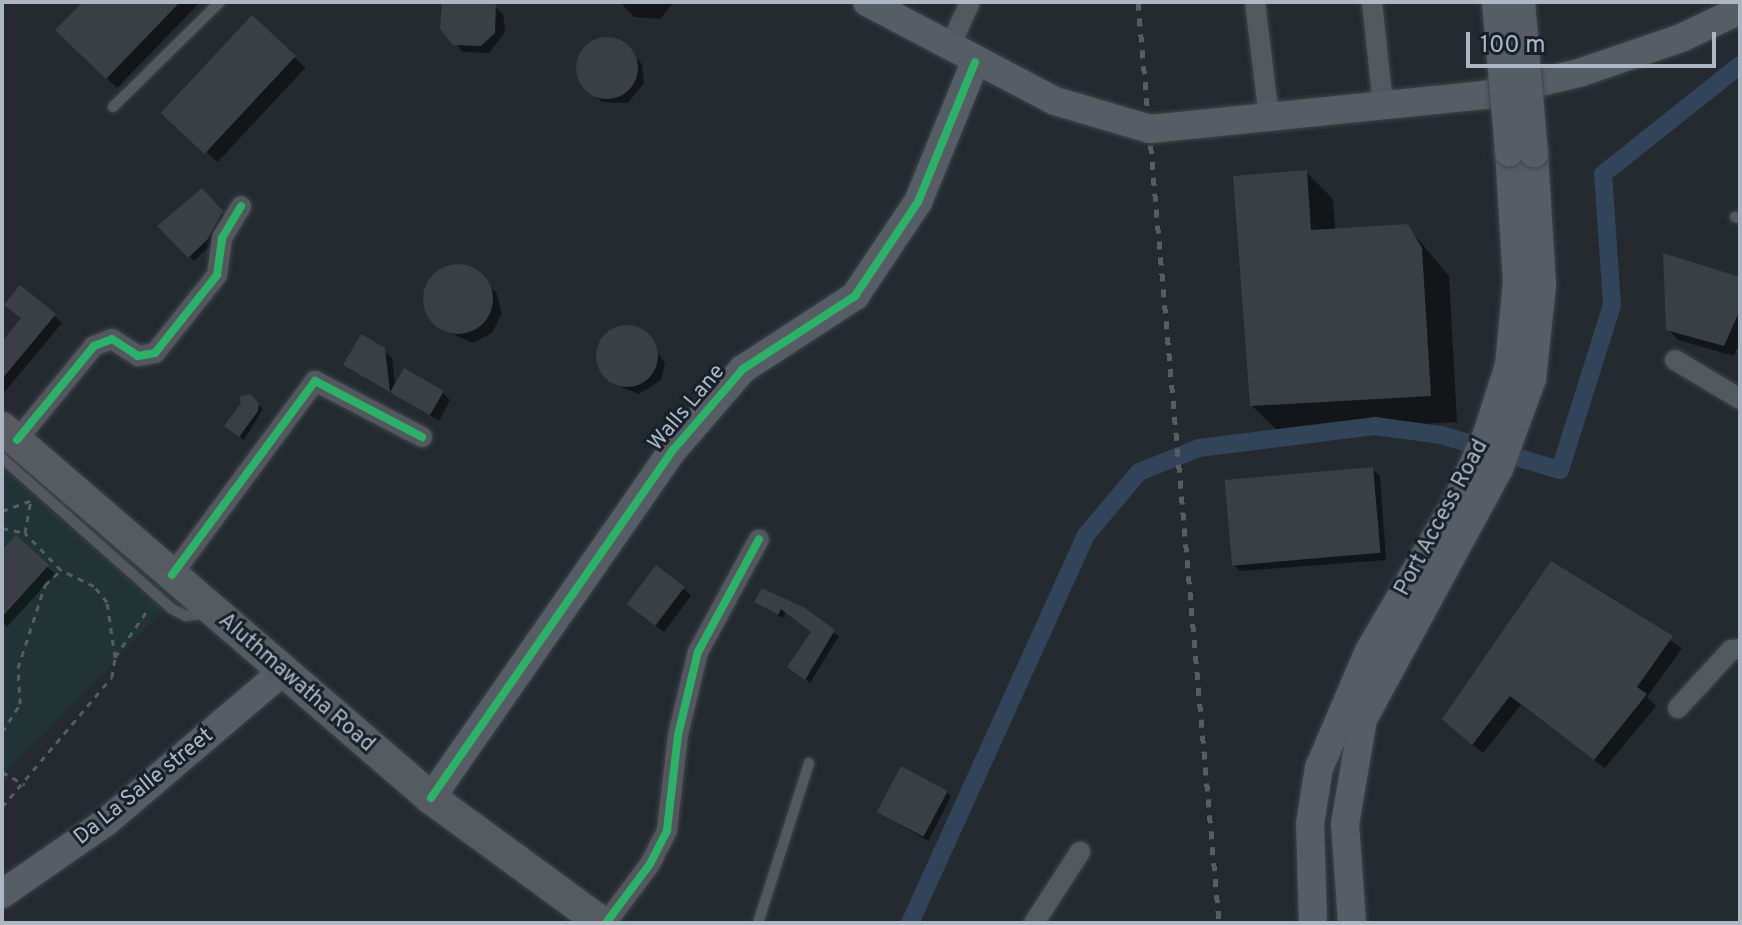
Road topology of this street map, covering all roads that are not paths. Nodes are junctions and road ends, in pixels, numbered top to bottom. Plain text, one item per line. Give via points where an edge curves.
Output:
1 (220, 2) edge
2 (867, 2) edge
3 (970, 2) edge
4 (1255, 2) edge
5 (1372, 2) edge
6 (1496, 2) edge
7 (1521, 2) edge
8 (1740, 10) edge
9 (949, 49) junction
10 (975, 62) junction
11 (1383, 105) junction
12 (113, 107) dead end
13 (1269, 118) junction
14 (1521, 153) junction
15 (241, 206) dead end
16 (1675, 360) dead end
17 (1740, 399) edge
18 (422, 437) dead end
19 (7, 442) edge
20 (1468, 505) junction
21 (759, 539) dead end
22 (164, 584) junction
23 (1740, 649) edge
24 (281, 673) junction
25 (1678, 708) dead end
26 (809, 763) dead end
27 (431, 798) junction
28 (1080, 852) dead end
29 (2, 894) edge
30 (1352, 918) edge
31 (1314, 919) edge
32 (604, 923) edge
33 (758, 923) edge
34 (1034, 923) edge

1 - 12 lane
2 - 9 main road
3 - 9 street
4 - 13 street
5 - 11 street
6 - 14 main road, Port Access Road, bridge
7 - 14 main road, Port Access Road, bridge
8 - 11 main road via 1681,38 1579,73 1484,95
9 - 10 main road
10 - 13 main road via 1055,101 1150,129
10 - 27 main road, Walls Lane via 918,202 855,296 743,369 673,450
11 - 13 main road
14 - 20 main road, Port Access Road via 1509,365
14 - 20 main road, Port Access Road via 1541,243 1540,334 1517,423
15 - 19 street via 222,238 217,275 155,353 138,356 112,339 94,346
16 - 17 street
18 - 22 street via 315,381
19 - 22 main road, Aluthmawatha Road
19 - 22 lane via 40,492
20 - 30 main road, Port Access Road via 1363,719 1345,824
20 - 31 main road, Port Access Road via 1369,651 1319,768 1310,824
21 - 32 street via 698,652 678,735 667,830 650,864
22 - 24 main road, Aluthmawatha Road via 212,611
23 - 25 street via 1731,650
24 - 27 main road, Aluthmawatha Road
24 - 29 main road, Da La Salle street via 106,822
26 - 33 lane
27 - 32 main road, Aluthmawatha Road
28 - 34 street

